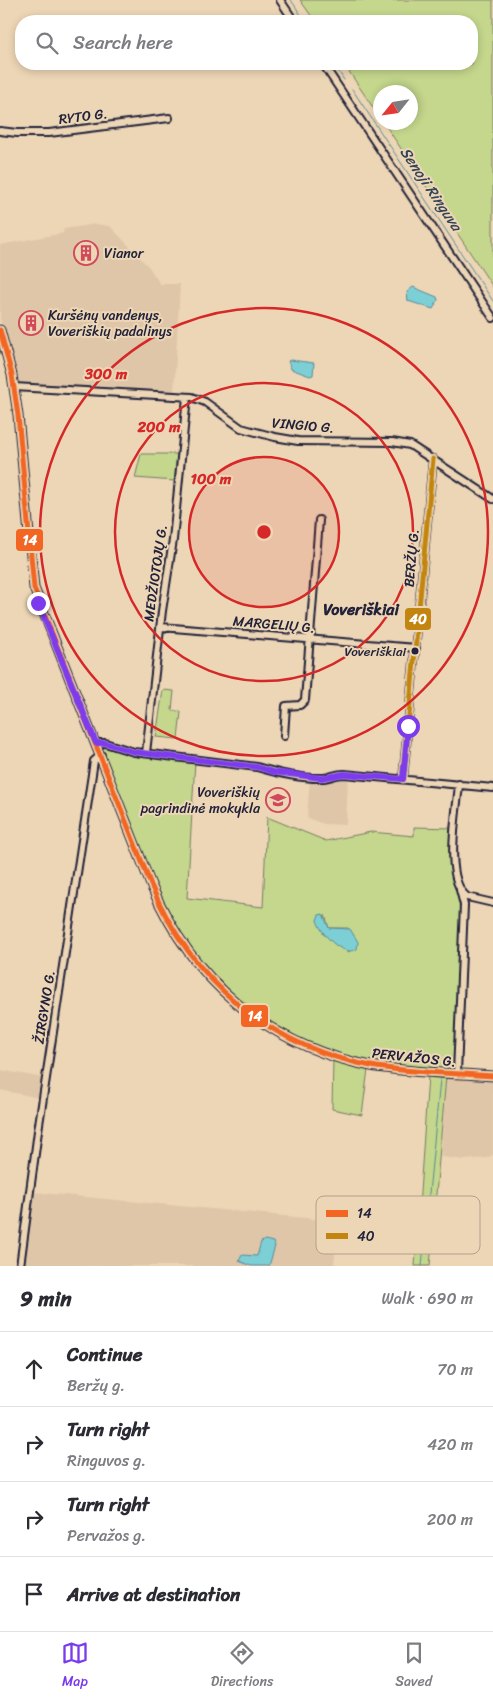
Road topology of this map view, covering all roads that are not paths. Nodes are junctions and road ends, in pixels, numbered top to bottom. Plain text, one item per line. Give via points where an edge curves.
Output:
1 (280, 0) edge
2 (290, 15) edge
3 (327, 70) edge
4 (169, 118) dead end
5 (0, 131) edge
6 (493, 318) edge
7 (0, 330) edge
8 (14, 387) junction
9 (187, 397) junction
10 (433, 459) junction
11 (493, 500) edge
12 (319, 520) dead end
13 (161, 627) junction
14 (310, 640) junction
15 (416, 648) junction
16 (284, 736) dead end
17 (96, 743) junction
18 (146, 753) junction
19 (101, 754) junction
20 (403, 779) junction
21 (459, 784) junction
22 (493, 788) edge
23 (460, 890) junction
24 (472, 899) junction
25 (493, 903) edge
26 (464, 905) junction
27 (457, 1073) junction
28 (493, 1076) edge
29 (20, 1266) edge

1 - 2 street
3 - 6 street
4 - 5 street, RYTO G. via 49,133
7 - 8 main road, PERVAŽOS G.
8 - 9 street, VINGIO G.
8 - 17 main road, PERVAŽOS G. via 34,588
9 - 10 street, VINGIO G. via 204,402 229,422 254,432 298,441 392,442 410,445
9 - 13 street, MEDŽIOTOJŲ G.
10 - 11 street, VINGIO G.
10 - 15 street, BERŽŲ G.
12 - 14 street
13 - 14 street, MARGELIŲ G.
13 - 18 street, MEDŽIOTOJŲ G.
14 - 15 street, MARGELIŲ G.
14 - 16 street via 305,700 300,705 286,706
15 - 20 street, BERŽŲ G.
17 - 18 street
17 - 19 main road, PERVAŽOS G.
18 - 20 street via 314,777 344,774
19 - 27 main road, PERVAŽOS G. via 151,885 171,926 195,962 236,1003 265,1026 289,1039 354,1062 385,1068
19 - 29 street, ŽIRGYNO G. via 94,761
20 - 21 street
21 - 22 street
21 - 23 street via 453,858
23 - 24 street
23 - 26 street
24 - 25 street
24 - 26 street
26 - 27 street
27 - 28 main road, PERVAŽOS G.

